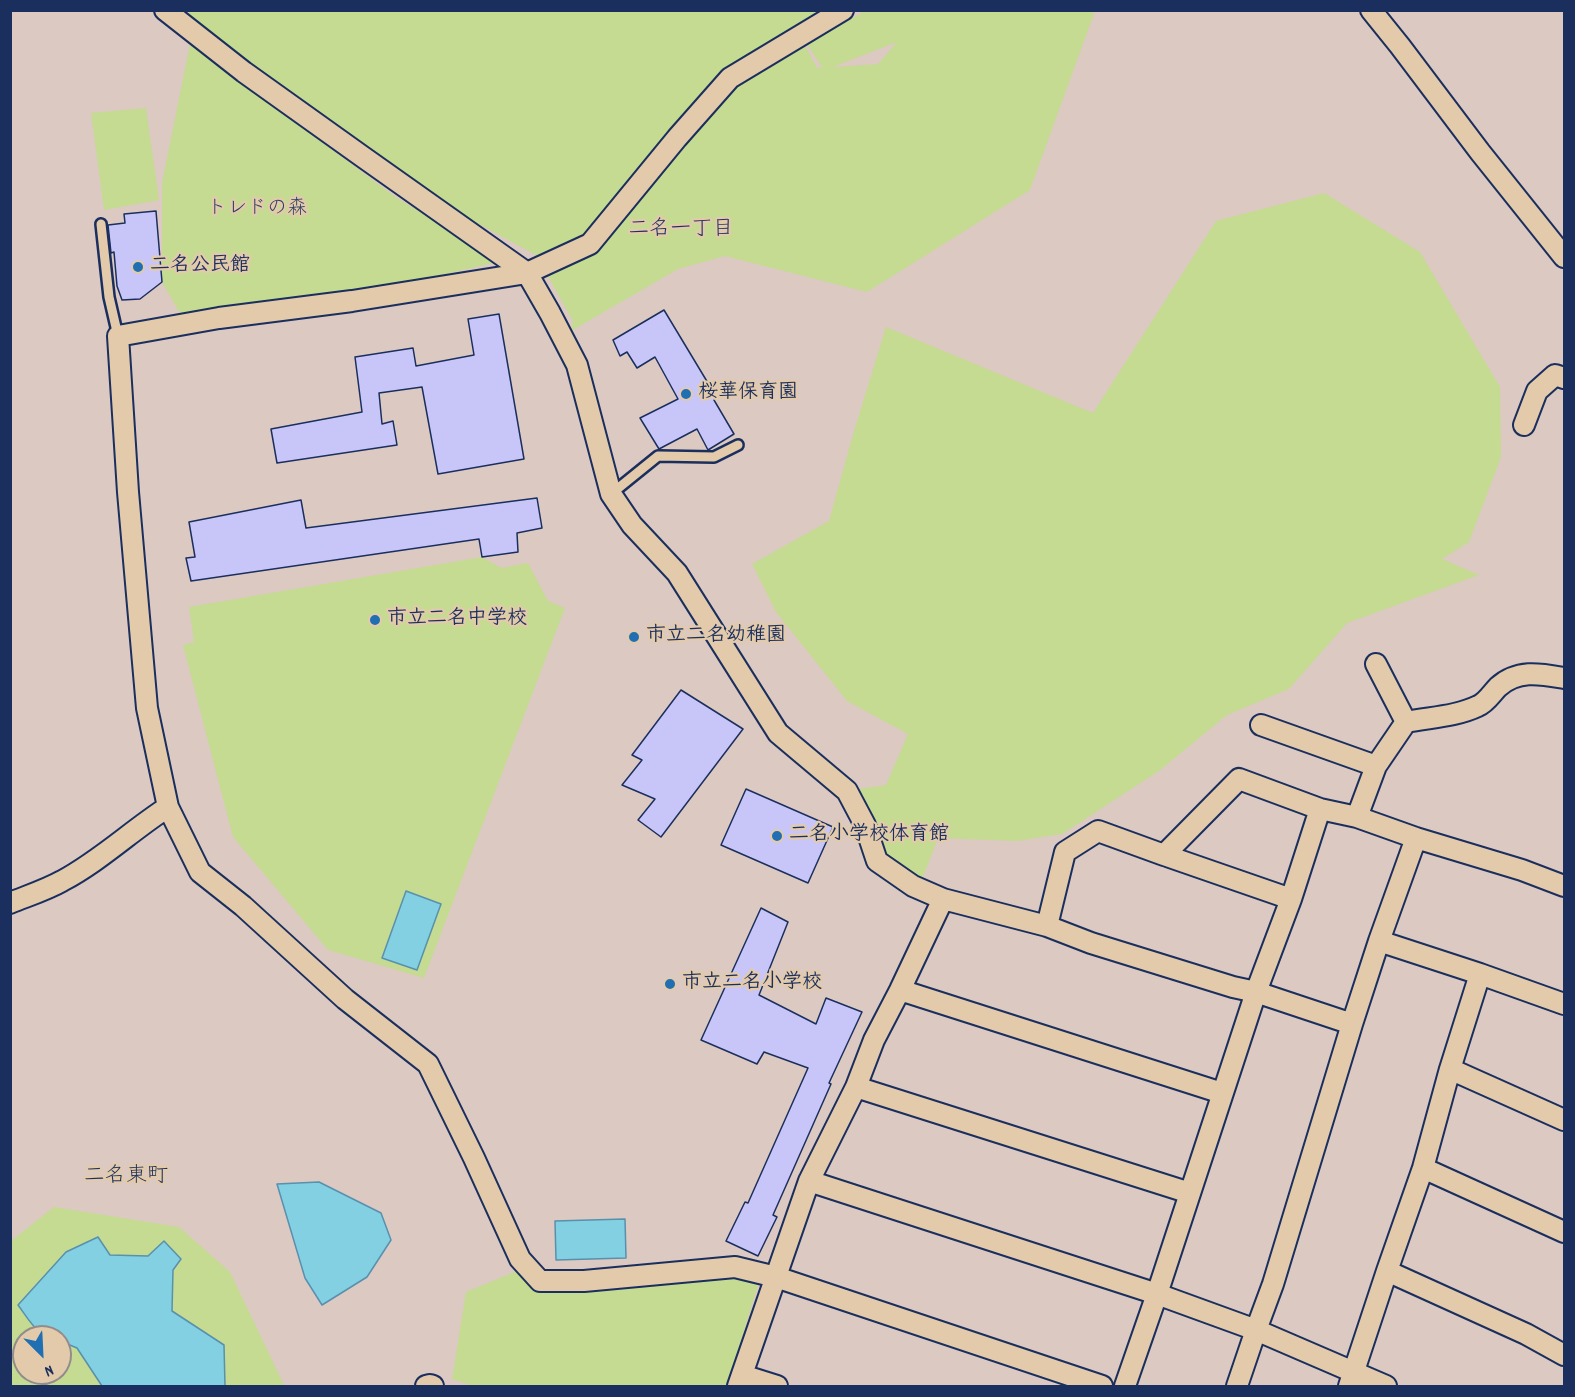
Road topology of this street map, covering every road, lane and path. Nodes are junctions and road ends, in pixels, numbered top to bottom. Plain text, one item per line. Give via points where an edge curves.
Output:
1 (165, 10) edge
2 (843, 10) edge
3 (1371, 10) edge
4 (101, 224) dead end
5 (1564, 257) edge
6 (527, 273) junction
7 (118, 336) junction
8 (1564, 378) edge
9 (1524, 425) dead end
10 (738, 445) dead end
11 (611, 494) junction
12 (1376, 664) dead end
13 (1564, 678) edge
14 (1406, 722) junction
15 (1261, 725) dead end
16 (1376, 766) junction
17 (168, 807) junction
18 (1320, 809) junction
19 (1357, 818) junction
20 (1416, 838) junction
21 (1164, 855) junction
22 (1564, 886) edge
23 (943, 899) junction
24 (1291, 899) junction
25 (10, 903) edge
26 (1047, 926) junction
27 (1379, 941) junction
28 (1480, 974) junction
29 (900, 990) junction
30 (1256, 992) junction
31 (1564, 1004) edge
32 (1352, 1023) junction
33 (1450, 1069) junction
34 (856, 1087) junction
35 (1222, 1093) junction
36 (1564, 1120) edge
37 (1423, 1168) junction
38 (808, 1181) junction
39 (1190, 1193) junction
40 (1564, 1232) edge
41 (1387, 1270) junction
42 (776, 1277) junction
43 (1157, 1294) junction
44 (1256, 1330) junction
45 (1564, 1355) edge
46 (1352, 1380) edge
47 (740, 1381) edge
48 (426, 1386) edge
49 (433, 1386) edge
50 (777, 1386) edge
51 (1102, 1386) edge
52 (1125, 1386) edge
53 (1237, 1386) edge
54 (1386, 1386) edge

1 - 6 street via 271,91
2 - 6 street via 730,78 590,244
3 - 5 street
4 - 7 lane via 108,297
6 - 7 street
6 - 11 street via 576,364
7 - 17 street via 147,708
8 - 9 street via 1555,375 1537,390
10 - 11 lane via 714,457 658,456
11 - 23 street via 632,525 677,573 778,733 847,791 865,825 877,861 913,886
12 - 14 street
13 - 14 street via 1536,673 1517,676 1500,685 1481,705 1452,716
14 - 16 street
15 - 16 street
16 - 19 street
17 - 25 street via 60,882
17 - 42 street via 200,872 345,999 428,1064 520,1259 540,1281 584,1281 735,1267
18 - 19 street
18 - 21 street via 1239,778
18 - 24 street
19 - 20 street
20 - 22 street
20 - 27 street
21 - 24 street
21 - 26 street via 1098,831 1065,852
23 - 26 street
23 - 29 street
24 - 30 street
26 - 30 street
27 - 28 street
27 - 32 street
28 - 31 street
28 - 33 street
29 - 34 street via 874,1040
29 - 35 street
30 - 32 street
30 - 35 street
32 - 44 street via 1274,1284
33 - 36 street
33 - 37 street
34 - 38 street
34 - 39 street
35 - 39 street
37 - 40 street
37 - 41 street
38 - 42 street
38 - 43 street
39 - 43 street
41 - 45 street
41 - 46 street
42 - 47 street
42 - 51 street
43 - 44 street
43 - 52 street
44 - 46 street
44 - 53 street
46 - 54 street
47 - 50 street
48 - 49 street

